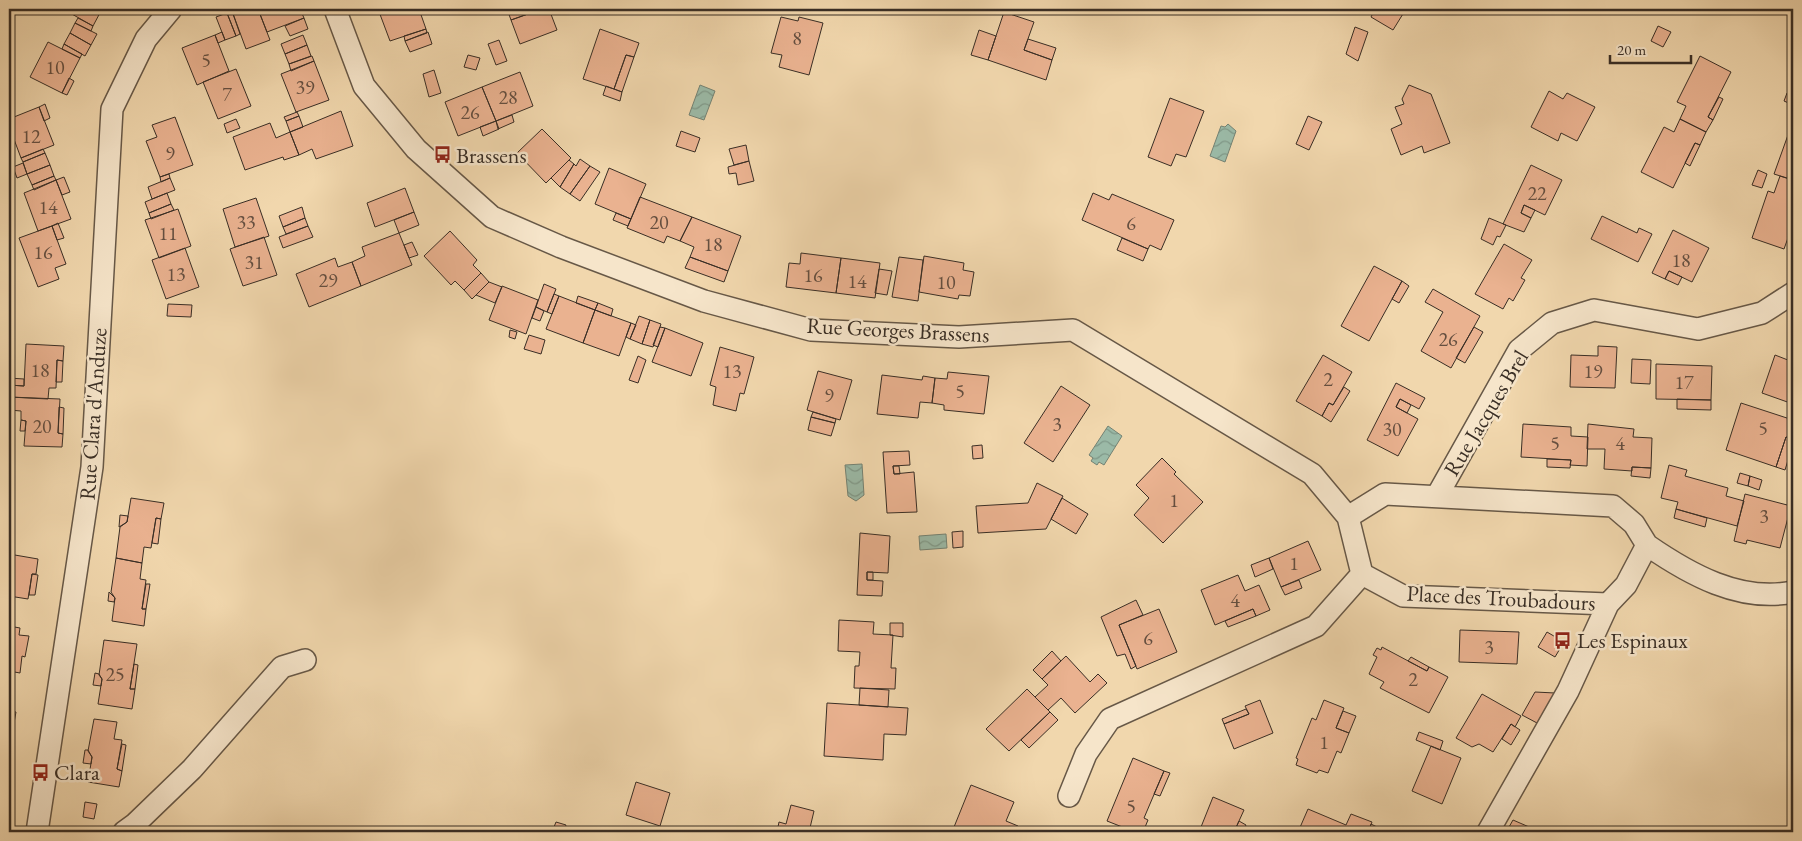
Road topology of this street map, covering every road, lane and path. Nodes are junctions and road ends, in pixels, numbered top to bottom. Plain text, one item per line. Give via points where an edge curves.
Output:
1 (171, 9) edge
2 (335, 9) edge
3 (1793, 293) edge
4 (1437, 496) junction
5 (1348, 517) junction
6 (1647, 545) junction
7 (1362, 574) junction
8 (1793, 592) edge
9 (1608, 604) junction
10 (305, 660) dead end
11 (1069, 796) dead end
12 (37, 832) edge
13 (124, 832) edge
14 (1488, 832) edge

1 - 12 street, Rue Clara d'Anduze via 146,39 112,109 92,467
2 - 5 street, Rue Georges Brassens via 364,86 416,150 492,217 704,301 811,330 960,337 1073,330 1312,474
3 - 4 street, Rue Jacques Brel via 1762,313 1698,329 1594,310 1552,323 1519,350
4 - 5 street via 1385,494
4 - 6 street via 1612,506 1634,524
5 - 7 street
6 - 8 street via 1700,578 1724,586 1761,593
6 - 9 street, Place des Troubadours via 1626,584
7 - 9 street, Place des Troubadours via 1403,596
7 - 11 street via 1316,626 1110,719 1086,754
9 - 14 street via 1568,691
10 - 13 street via 282,667 192,769

